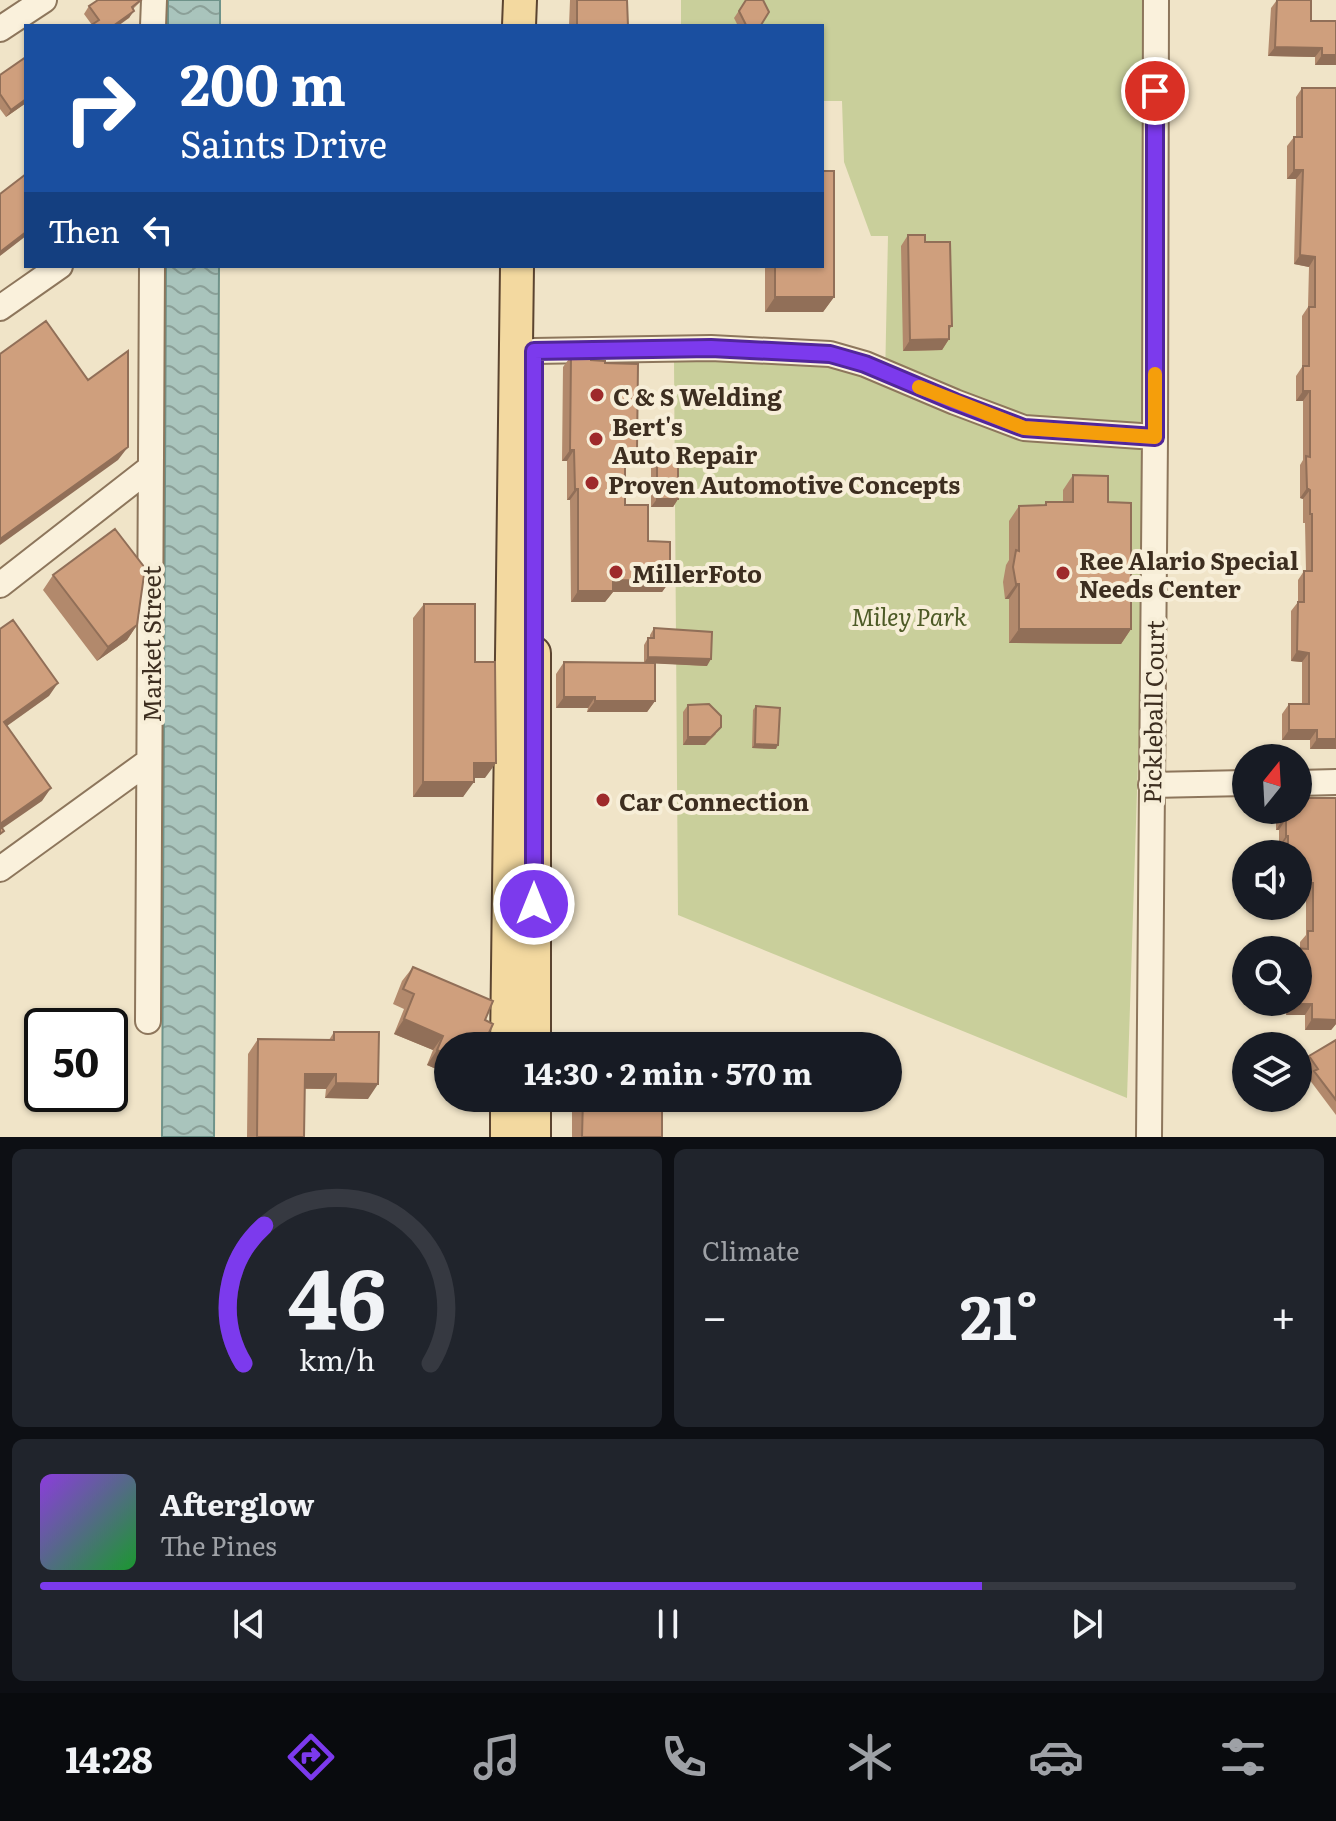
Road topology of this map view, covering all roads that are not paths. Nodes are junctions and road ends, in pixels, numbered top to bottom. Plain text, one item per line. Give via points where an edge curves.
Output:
1 (44, 0) edge
2 (154, 0) edge
3 (520, 0) edge
4 (536, 0) edge
5 (1156, 0) edge
6 (153, 24) edge
7 (519, 24) edge
8 (536, 24) edge
9 (0, 29) edge
10 (57, 268) edge
11 (152, 268) edge
12 (517, 268) edge
13 (534, 268) edge
14 (0, 308) edge
15 (524, 353) junction
16 (1155, 437) junction
17 (150, 468) junction
18 (0, 585) edge
19 (149, 761) junction
20 (1336, 782) edge
21 (1232, 783) edge
22 (1312, 783) edge
23 (1151, 785) junction
24 (0, 869) edge
25 (148, 1021) dead end
26 (507, 1032) edge
27 (534, 1032) edge
28 (507, 1112) edge
29 (534, 1112) edge
30 (507, 1137) edge
31 (534, 1137) edge
32 (1149, 1137) edge

1 - 9 street
2 - 6 street
3 - 7 main road
4 - 8 main road
5 - 16 street, Pickleball Court
10 - 14 street
11 - 17 street, Market Street
12 - 15 main road
13 - 15 main road
15 - 16 street via 711,348 830,354 1024,428
15 - 26 main road
15 - 27 main road
16 - 23 street, Pickleball Court
17 - 18 street
17 - 19 street, Market Street
19 - 24 street
19 - 25 street, Market Street
20 - 22 street
21 - 23 street
23 - 32 street, Pickleball Court
28 - 30 main road
29 - 31 main road

